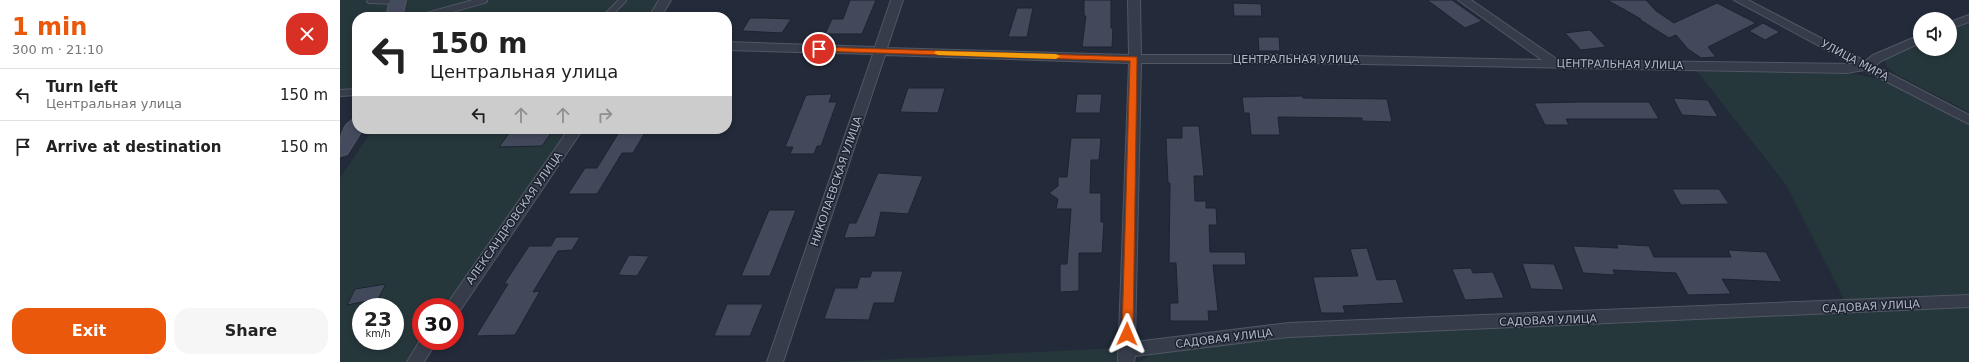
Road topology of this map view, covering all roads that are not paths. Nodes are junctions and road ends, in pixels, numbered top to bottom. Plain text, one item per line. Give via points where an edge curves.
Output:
1 (370, 0) edge
2 (484, 0) edge
3 (624, 0) edge
4 (665, 0) edge
5 (897, 0) edge
6 (1134, 0) edge
7 (1464, 0) edge
8 (1740, 0) edge
9 (398, 1) edge
10 (395, 12) edge
11 (441, 12) edge
12 (611, 12) edge
13 (658, 12) edge
14 (1969, 18) edge
15 (1957, 23) edge
16 (1913, 42) edge
17 (732, 46) edge
18 (880, 51) junction
19 (1134, 59) junction
20 (1553, 62) junction
21 (1866, 66) junction
22 (352, 92) edge
23 (340, 93) edge
24 (1969, 120) edge
25 (352, 131) edge
26 (573, 134) edge
27 (340, 149) edge
28 (459, 298) edge
29 (1969, 301) edge
30 (423, 350) edge
31 (1127, 356) edge
32 (415, 362) edge
33 (775, 362) edge

1 - 9 lane
2 - 11 lane
3 - 12 lane
4 - 13 street
5 - 18 street, НИКОЛАЕВСКАЯ УЛИЦА
6 - 19 street
7 - 20 street
8 - 21 street, УЛИЦА МИРА
9 - 10 street
14 - 15 street
16 - 21 street via 1877,58
17 - 18 street, ЦЕНТРАЛЬНАЯ УЛИЦА
18 - 19 street, ЦЕНТРАЛЬНАЯ УЛИЦА
18 - 33 street, НИКОЛАЕВСКАЯ УЛИЦА
19 - 20 street, ЦЕНТРАЛЬНАЯ УЛИЦА
19 - 31 street
20 - 21 street, ЦЕНТРАЛЬНАЯ УЛИЦА via 1847,69
21 - 24 street, УЛИЦА МИРА
22 - 23 lane
25 - 27 street
26 - 28 street, АЛЕКСАНДРОВСКАЯ УЛИЦА
29 - 31 street, САДОВАЯ УЛИЦА via 1289,330
30 - 32 street

